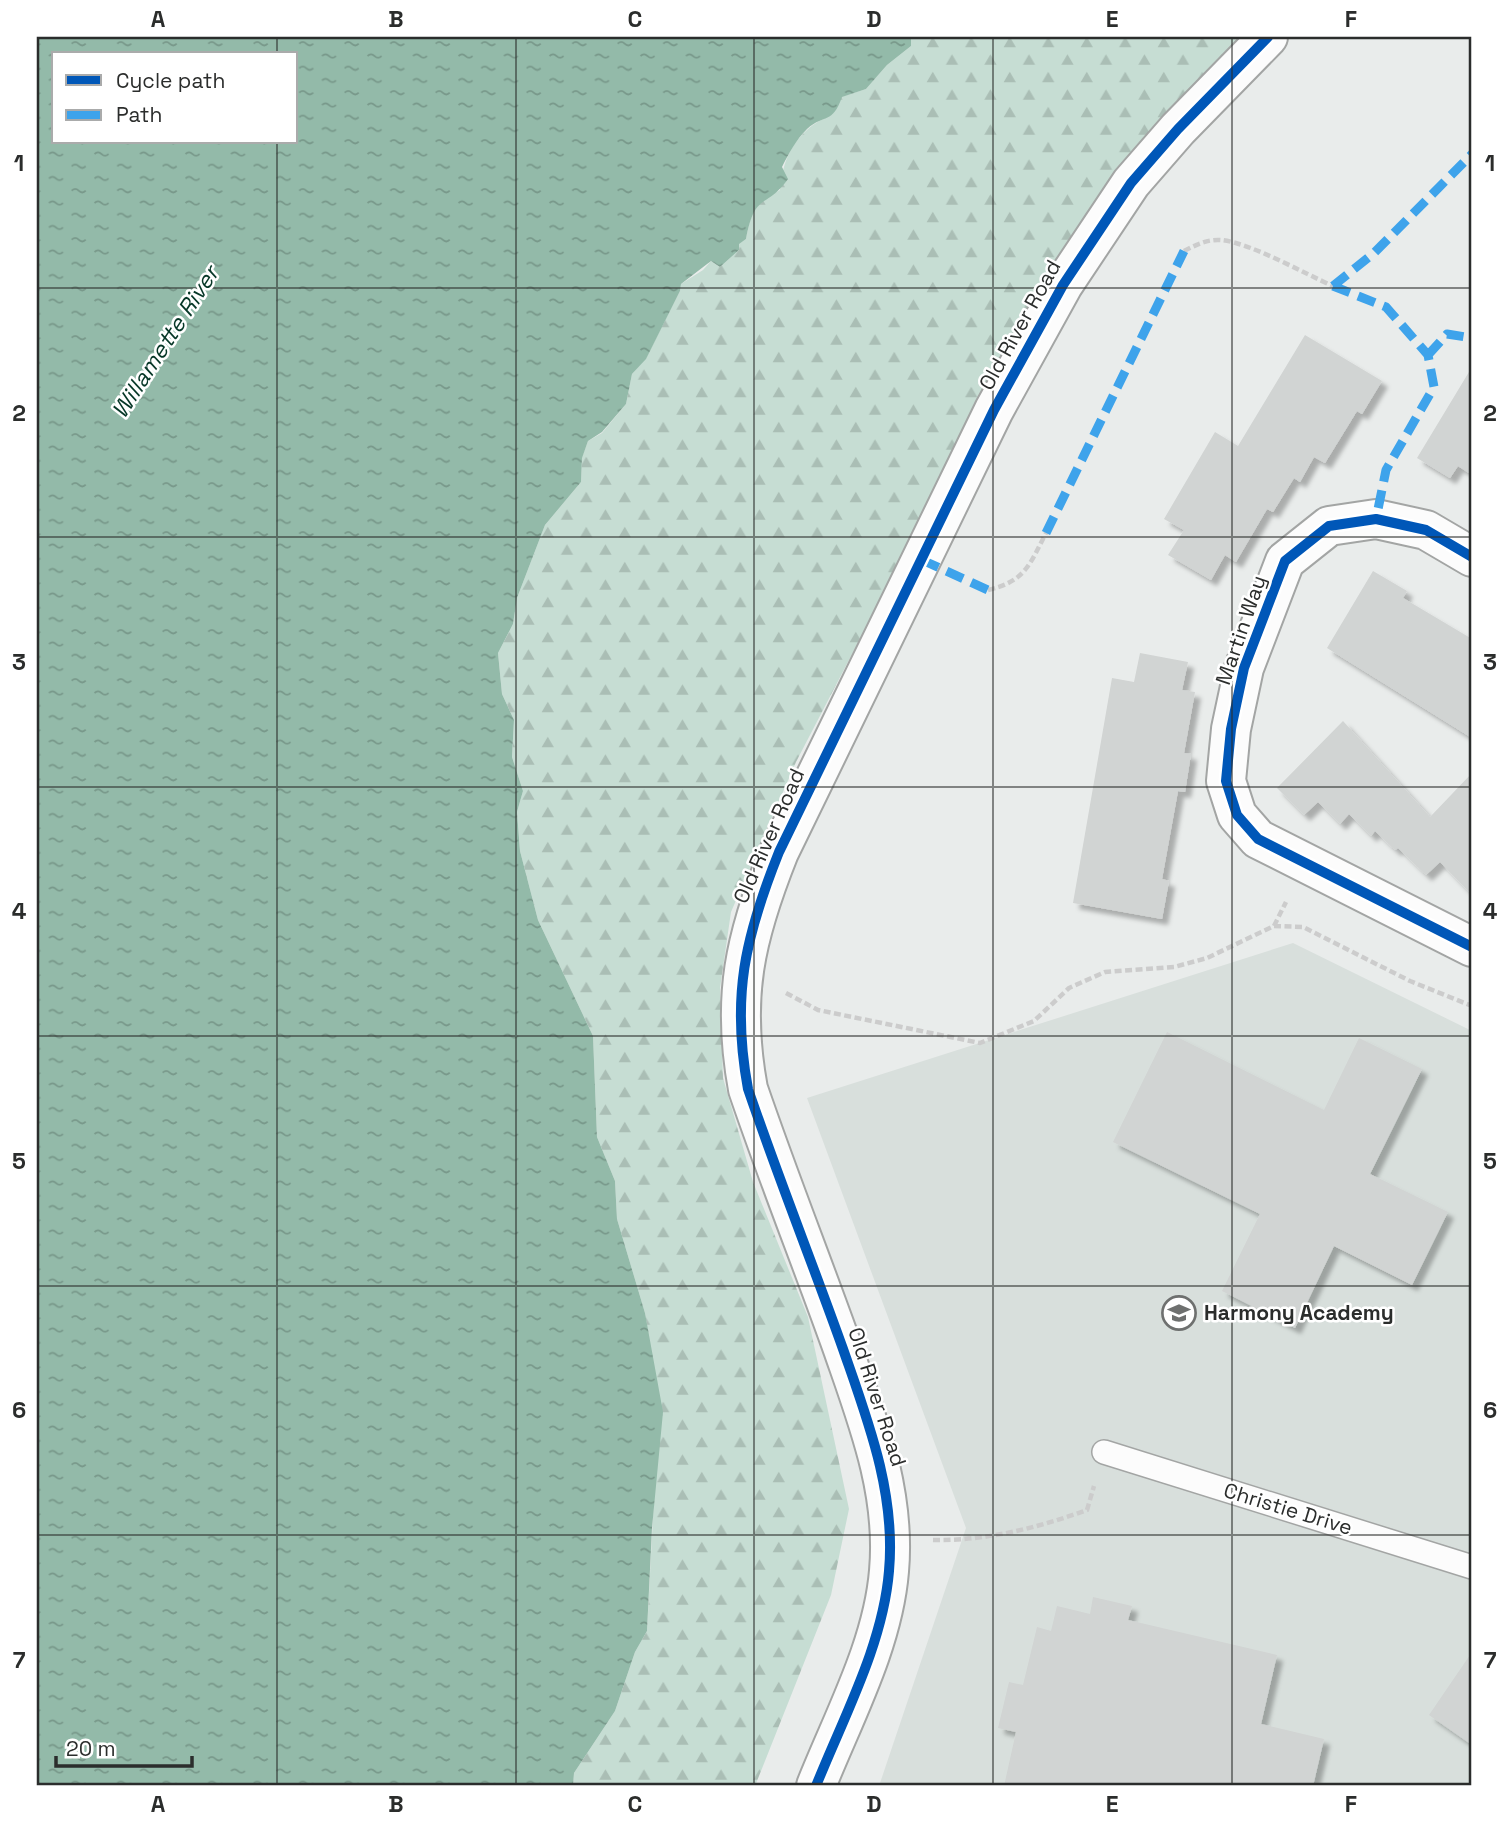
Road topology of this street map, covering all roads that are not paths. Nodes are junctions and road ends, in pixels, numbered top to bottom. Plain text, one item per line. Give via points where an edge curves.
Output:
1 (1268, 37) edge
2 (1472, 557) edge
3 (1472, 947) edge
4 (1104, 1452) road end
5 (1472, 1567) edge
6 (816, 1786) edge

1 - 6 street, Old River Road via 1131,184 1063,285 994,410 779,852 756,910 742,971 740,1045 748,1089 874,1440 889,1516 889,1572 869,1656
2 - 3 street, Martin Way via 1426,530 1376,519 1329,526 1285,561 1244,668 1226,781 1237,815 1258,839
4 - 5 lane, Christie Drive

